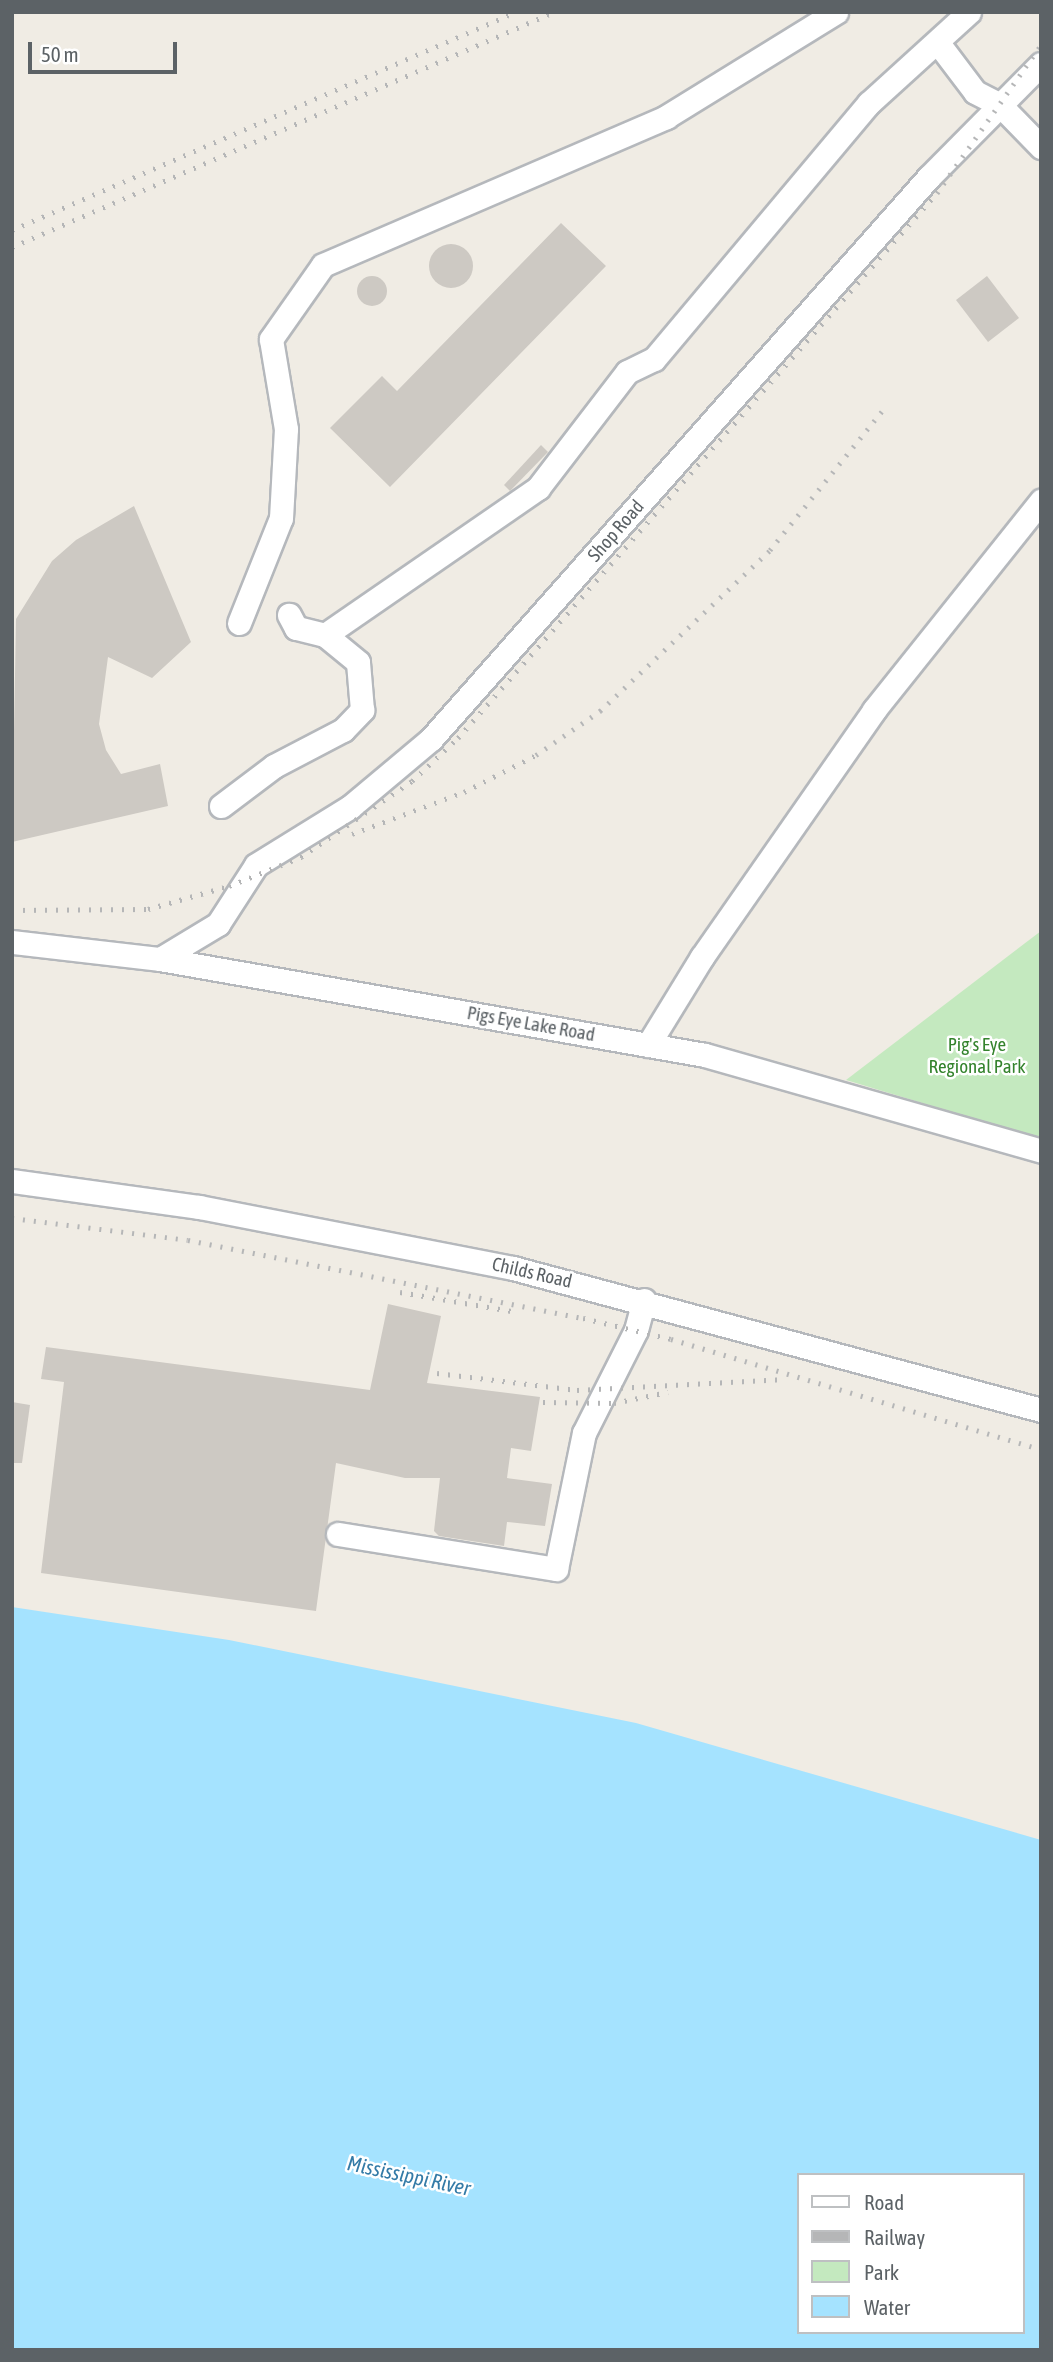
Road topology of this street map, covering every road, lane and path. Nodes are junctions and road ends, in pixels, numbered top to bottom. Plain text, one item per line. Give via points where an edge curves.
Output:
1 (836, 12) edge
2 (970, 12) edge
3 (938, 43) junction
4 (1041, 64) edge
5 (1000, 105) junction
6 (1041, 147) edge
7 (1041, 501) edge
8 (289, 615) dead end
9 (239, 623) dead end
10 (325, 635) junction
11 (221, 806) dead end
12 (12, 943) edge
13 (160, 959) junction
14 (648, 1045) junction
15 (1041, 1151) edge
16 (12, 1181) edge
17 (644, 1300) junction
18 (1041, 1410) edge
19 (338, 1534) dead end

1 - 9 street via 666,117 323,265 271,339 286,429 281,518
2 - 3 street
3 - 5 street via 975,92
3 - 10 street via 869,103 654,359 626,372 538,488
4 - 5 street, Shop Road
5 - 6 street
5 - 13 street, Shop Road via 929,177 431,739 350,807 256,865 218,924
7 - 14 street via 874,710 702,957
8 - 10 street via 296,628
10 - 11 street via 358,662 362,710 343,730 274,766
12 - 13 street, Pigs Eye Lake Road
13 - 14 street, Pigs Eye Lake Road
14 - 15 street, Pigs Eye Lake Road via 705,1055
16 - 17 street, Childs Road via 357,1235
17 - 18 street, Childs Road
17 - 19 street via 636,1331 583,1433 556,1569

